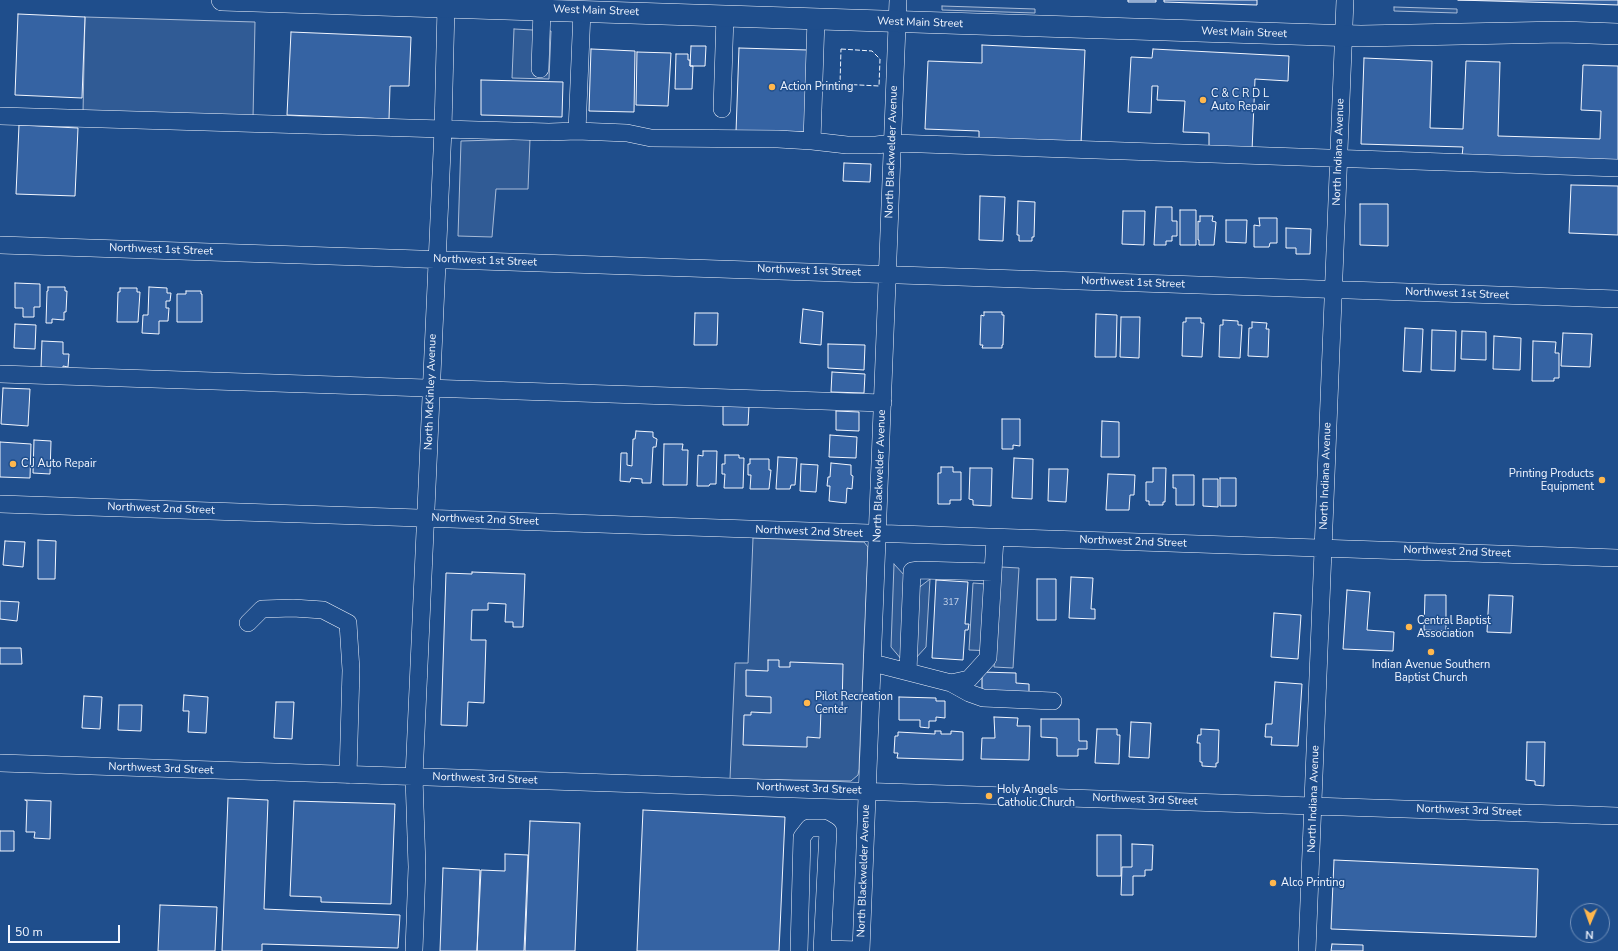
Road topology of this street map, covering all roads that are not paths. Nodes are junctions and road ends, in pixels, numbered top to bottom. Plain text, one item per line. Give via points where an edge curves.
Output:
1 (222, 0) edge
2 (898, 0) edge
3 (1345, 0) edge
4 (325, 2) edge
5 (446, 7) junction
6 (574, 7) edge
7 (542, 10) junction
8 (725, 16) junction
9 (816, 19) junction
10 (897, 22) junction
11 (1618, 34) edge
12 (1344, 36) junction
13 (540, 69) dead end
14 (722, 109) dead end
15 (0, 116) edge
16 (443, 129) junction
17 (577, 131) junction
18 (812, 141) junction
19 (892, 143) junction
20 (1339, 159) junction
21 (1618, 168) edge
22 (0, 245) edge
23 (437, 260) junction
24 (887, 274) junction
25 (1333, 290) junction
26 (1618, 299) edge
27 (0, 374) edge
28 (432, 389) junction
29 (883, 403) junction
30 (0, 504) edge
31 (426, 518) junction
32 (878, 534) junction
33 (995, 538) junction
34 (1324, 548) junction
35 (1618, 558) edge
36 (993, 572) junction
37 (248, 623) dead end
38 (872, 663) junction
39 (908, 672) junction
40 (951, 683) junction
41 (1053, 701) dead end
42 (0, 763) edge
43 (348, 775) junction
44 (414, 777) junction
45 (867, 791) junction
46 (1314, 806) junction
47 (1618, 816) edge
48 (822, 950) edge
49 (414, 951) edge
50 (799, 951) edge
51 (861, 951) edge
52 (1307, 951) edge

1 - 4 main road, West Main Street
2 - 10 street, North Blackwelder Avenue
3 - 12 street, North Indiana Avenue
4 - 5 main road, West Main Street
5 - 7 main road, West Main Street
5 - 16 street, North McKinley Avenue
6 - 7 main road, West Main Street
6 - 8 main road, West Main Street
6 - 17 street
7 - 13 street
8 - 9 main road, West Main Street
8 - 14 street
9 - 10 main road, West Main Street
9 - 18 street
10 - 12 main road, West Main Street
10 - 19 street, North Blackwelder Avenue
11 - 12 main road, West Main Street via 1562,32
12 - 20 street, North Indiana Avenue
15 - 16 street
16 - 17 street
16 - 23 street, North McKinley Avenue
17 - 18 street via 627,133 651,138
18 - 19 street via 847,145
19 - 20 street
19 - 24 street, North Blackwelder Avenue
20 - 21 street
20 - 25 street, North Indiana Avenue
22 - 23 street, Northwest 1st Street
23 - 24 street, Northwest 1st Street
23 - 28 street, North McKinley Avenue
24 - 25 street, Northwest 1st Street
24 - 29 street, North Blackwelder Avenue
25 - 26 street, Northwest 1st Street
25 - 34 street, North Indiana Avenue
27 - 28 street
28 - 29 street
28 - 31 street, North McKinley Avenue
29 - 32 street, North Blackwelder Avenue
30 - 31 street, Northwest 2nd Street
31 - 32 street, Northwest 2nd Street
31 - 44 street, North McKinley Avenue
32 - 33 street, Northwest 2nd Street
32 - 38 street, North Blackwelder Avenue
33 - 34 street, Northwest 2nd Street
33 - 36 street
34 - 35 street, Northwest 2nd Street
34 - 46 street, North Indiana Avenue
36 - 39 street via 912,571
36 - 40 street via 988,658 969,679
37 - 43 street via 262,609 293,608 323,610 348,623 351,670
38 - 39 street
38 - 45 street, North Blackwelder Avenue
39 - 40 street
40 - 41 street via 983,698
42 - 43 street, Northwest 3rd Street
43 - 44 street, Northwest 3rd Street
44 - 45 street, Northwest 3rd Street
44 - 49 street, North McKinley Avenue via 417,867
45 - 46 street, Northwest 3rd Street
45 - 51 street, North Blackwelder Avenue
46 - 47 street, Northwest 3rd Street
46 - 52 street, North Indiana Avenue
48 - 50 street via 828,831 822,828 808,828 802,837
48 - 51 street

